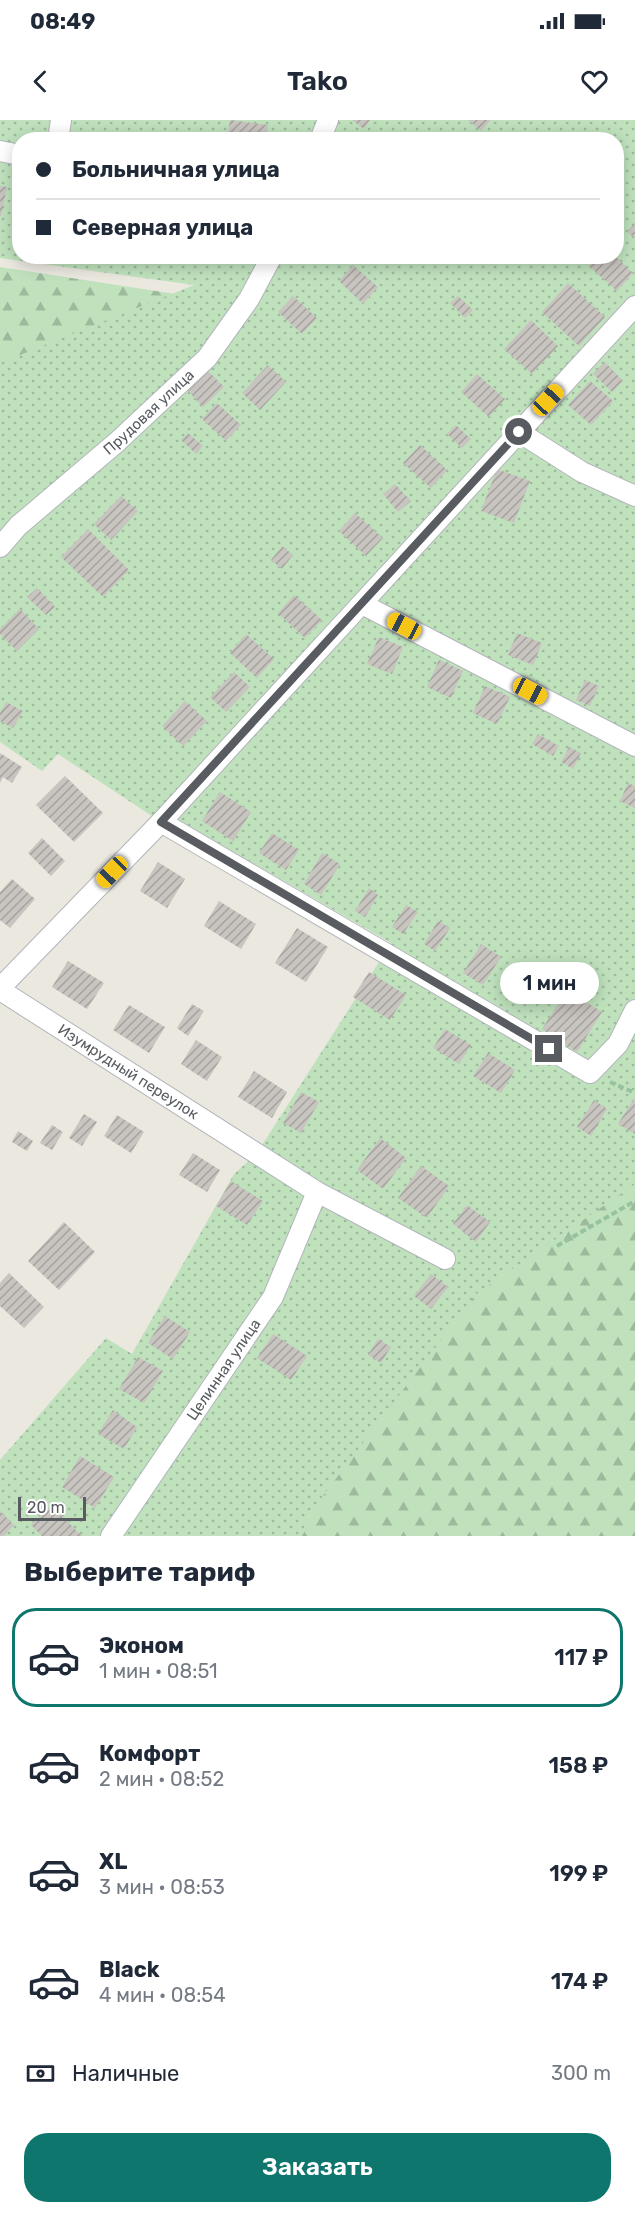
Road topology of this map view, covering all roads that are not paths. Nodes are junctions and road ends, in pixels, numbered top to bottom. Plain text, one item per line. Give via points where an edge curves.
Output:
1 (268, 264) edge
2 (635, 306) edge
3 (519, 432) junction
4 (635, 496) edge
5 (0, 547) edge
6 (362, 604) junction
7 (635, 746) edge
8 (161, 822) junction
9 (0, 989) edge
10 (635, 1010) edge
11 (317, 1191) junction
12 (445, 1259) dead end
13 (111, 1536) edge

1 - 5 street, Прудовая улица via 249,299 207,358 18,526
2 - 3 street
3 - 4 street via 582,472
3 - 6 street
6 - 7 street
6 - 8 street
8 - 9 street
8 - 10 street via 590,1073 618,1044
9 - 11 street, Изумрудный переулок
11 - 12 street
11 - 13 street, Целинная улица via 273,1297

